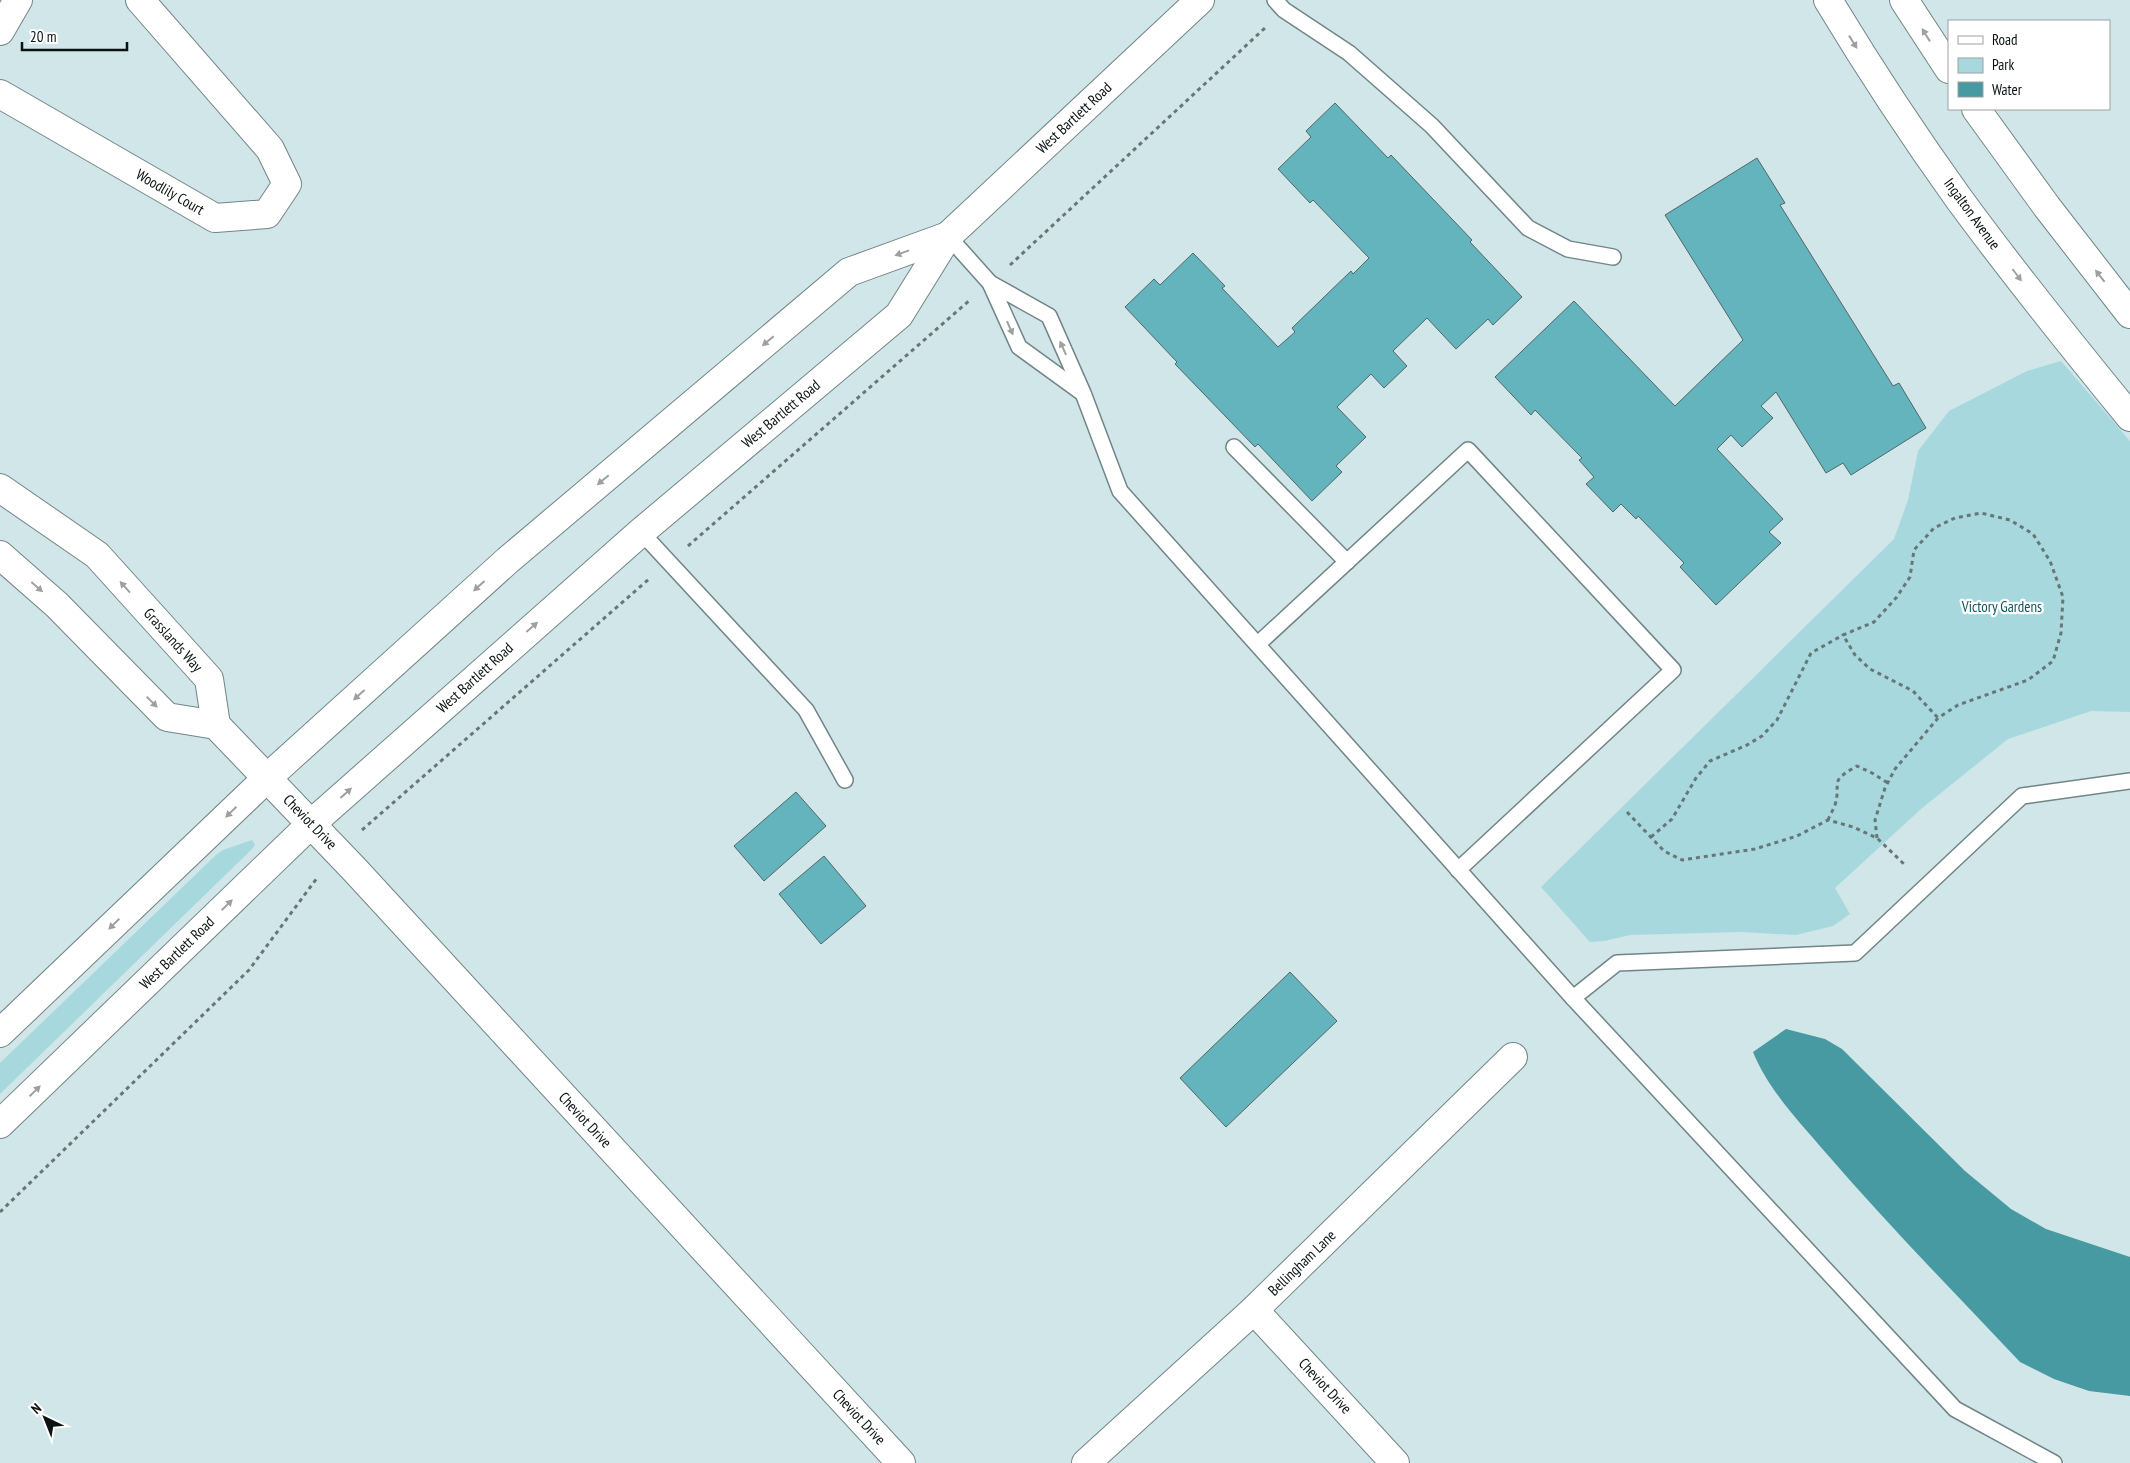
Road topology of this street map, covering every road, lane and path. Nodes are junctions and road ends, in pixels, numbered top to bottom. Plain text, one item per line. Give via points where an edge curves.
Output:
1 (18, 0) edge
2 (140, 0) edge
3 (1200, 0) edge
4 (1828, 0) edge
5 (1904, 0) edge
6 (1280, 5) edge
7 (0, 31) edge
8 (1948, 67) edge
9 (0, 94) edge
10 (1977, 110) edge
11 (948, 236) junction
12 (1613, 257) dead end
13 (990, 283) junction
14 (2130, 314) edge
15 (1083, 393) junction
16 (2130, 417) edge
17 (1234, 447) dead end
18 (0, 488) edge
19 (641, 532) junction
20 (0, 555) edge
21 (1347, 562) junction
22 (668, 563) junction
23 (1843, 635) junction
24 (1258, 644) junction
25 (1938, 718) junction
26 (216, 725) junction
27 (267, 778) junction
28 (845, 780) dead end
29 (2130, 780) edge
30 (1888, 783) junction
31 (1627, 812) dead end
32 (1828, 820) junction
33 (311, 824) junction
34 (1651, 837) junction
35 (1877, 838) junction
36 (337, 851) junction
37 (1906, 866) dead end
38 (1458, 870) junction
39 (1573, 998) junction
40 (0, 1033) edge
41 (1513, 1057) dead end
42 (0, 1124) edge
43 (0, 1212) edge
44 (1254, 1310) junction
45 (901, 1463) edge
46 (1086, 1463) edge
47 (1395, 1463) edge
48 (2054, 1463) edge

1 - 7 street
2 - 9 street, Woodlily Court via 270,149 287,184 267,214 214,218
3 - 11 street, West Bartlett Road
4 -> 16 street, Ingalton Avenue via 1959,199
8 -> 5 street
6 - 12 lane via 1348,53 1432,126 1528,228 1568,250
6 - 13 path
14 -> 10 street via 2047,208
11 - 13 lane
11 - 19 street, West Bartlett Road via 899,315
11 -> 27 street, West Bartlett Road via 849,272 508,560
13 -> 15 lane via 1019,348
15 -> 13 lane via 1049,316
13 - 22 path
15 - 24 lane via 1120,490
17 - 21 lane
26 -> 18 street, Grasslands Way via 209,680 97,555
19 - 22 lane
33 -> 19 street, West Bartlett Road
20 -> 26 street via 57,605 167,717
21 - 24 lane
21 - 38 lane via 1468,450 1673,670
22 - 28 lane via 806,710
22 - 36 path
23 - 25 path via 1855,655 1870,669 1913,691
23 - 25 path via 1874,622 1896,598 1910,577 1914,550 1934,528 1955,518 1981,513 2010,520 2033,534 2050,561 2063,597 2061,633 2053,661 2028,680 1958,706
23 - 34 path via 1811,653 1777,720 1762,736 1747,746 1710,761 1672,819
24 - 38 lane
25 - 30 path via 1895,769
26 - 27 street, Cheviot Drive
27 - 33 street, Cheviot Drive
27 -> 40 street, West Bartlett Road
29 - 39 lane via 2022,796 1855,953 1618,963
30 - 32 path via 1857,766 1842,774 1836,783 1836,804
30 - 35 path via 1876,820
31 - 34 path
32 - 34 path via 1796,836 1755,849 1682,860 1664,851
32 - 35 path
33 - 36 street, Cheviot Drive
42 -> 33 street, West Bartlett Road
35 - 37 path
36 - 43 path via 249,970
36 - 45 street, Cheviot Drive
38 - 39 lane
39 - 48 lane via 1955,1409
41 - 44 street, Bellingham Lane
44 - 46 street, Bellingham Lane
44 - 47 street, Cheviot Drive

